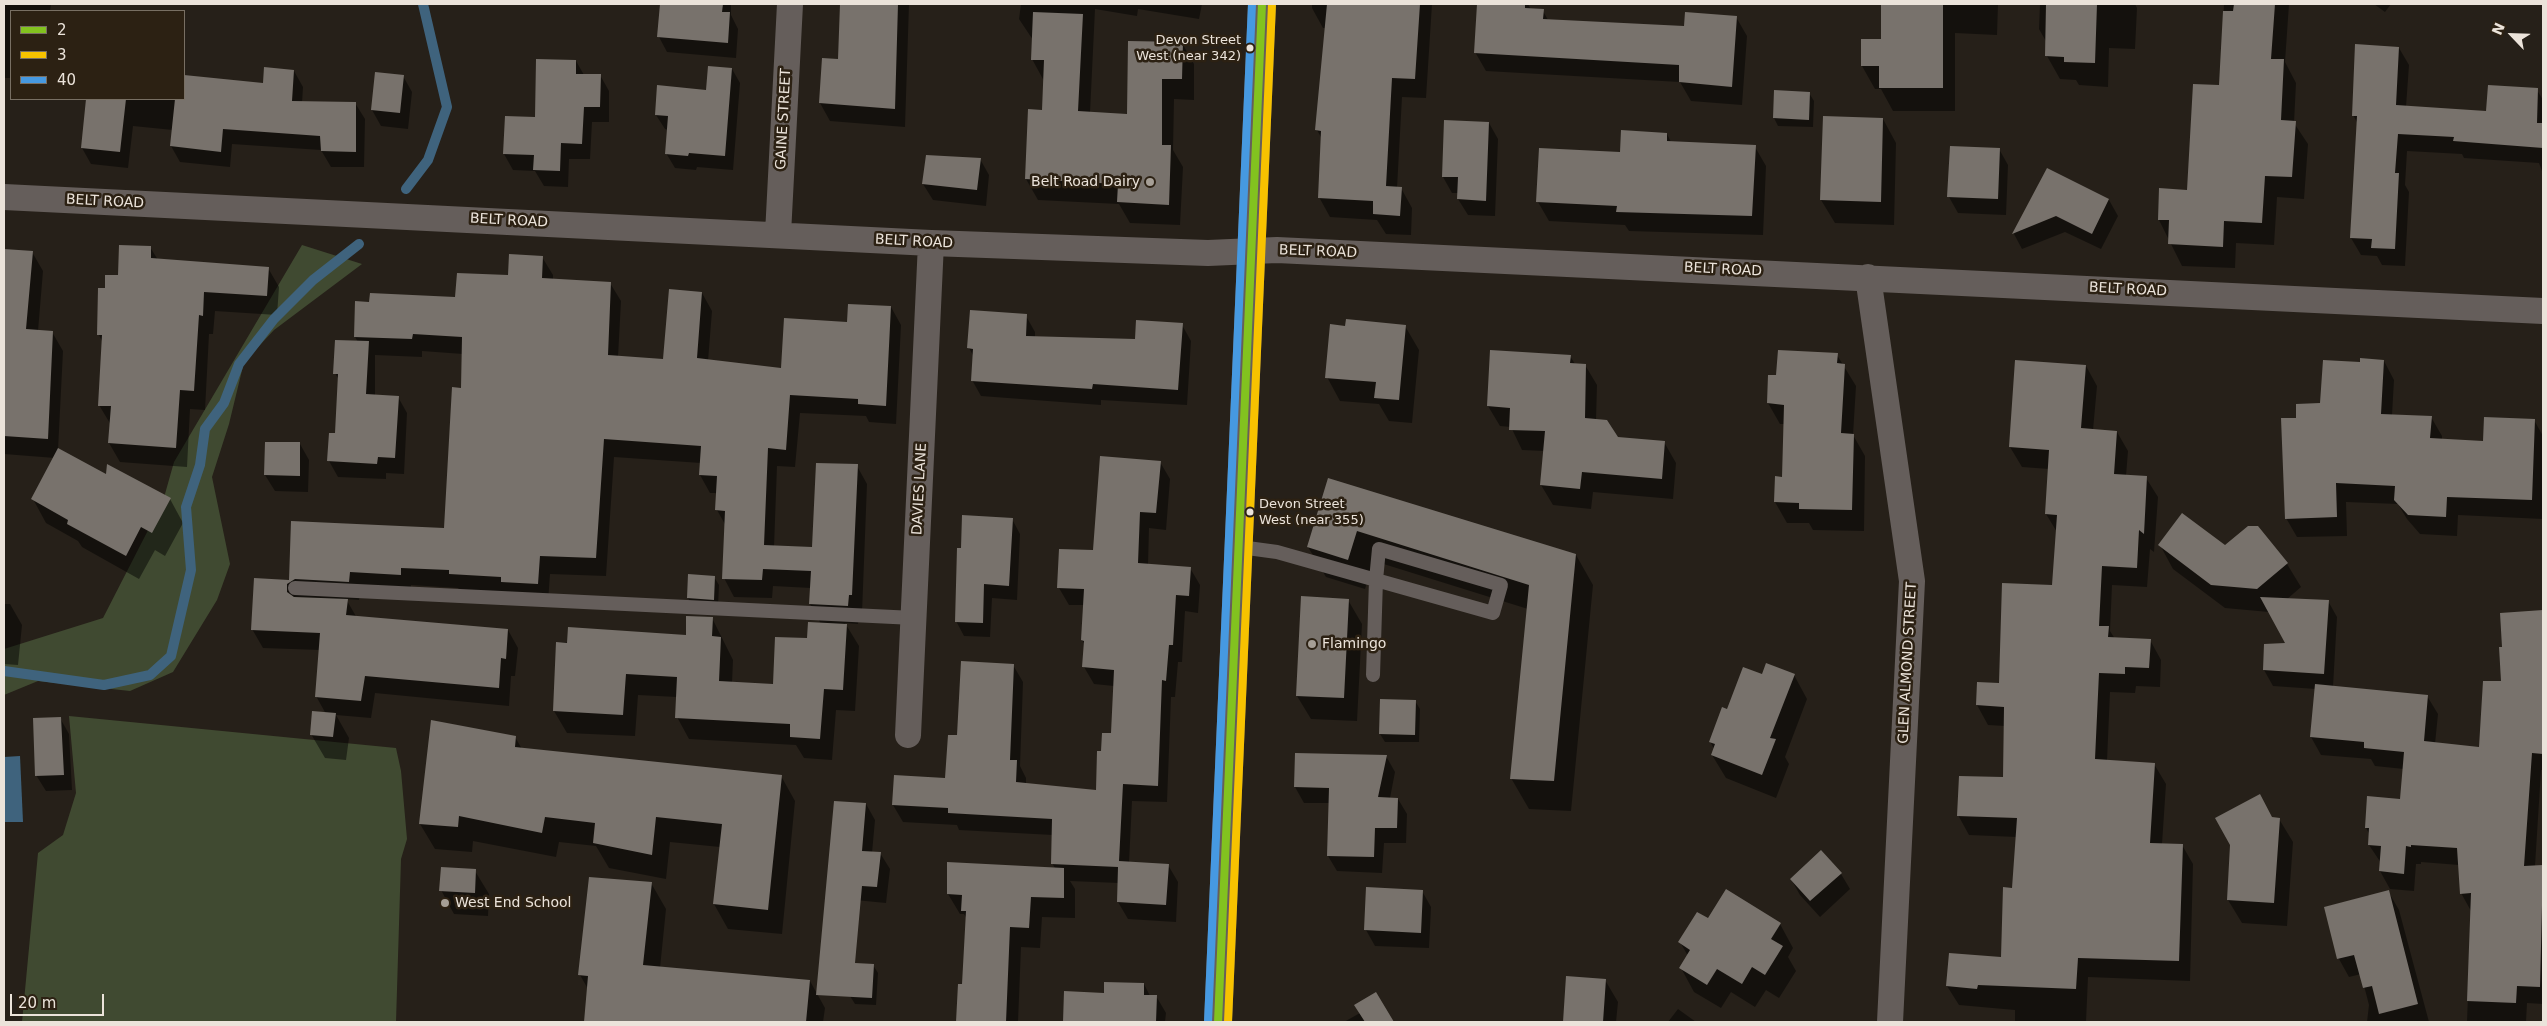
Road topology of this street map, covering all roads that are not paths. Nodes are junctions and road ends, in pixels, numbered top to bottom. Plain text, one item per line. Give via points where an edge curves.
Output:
1 (790, 4) edge
2 (1262, 4) edge
3 (4, 197) edge
4 (778, 234) junction
5 (930, 243) junction
6 (1253, 252) junction
7 (1868, 277) junction
8 (2543, 312) edge
9 (1240, 547) junction
10 (1376, 580) junction
11 (295, 588) dead end
12 (914, 618) junction
13 (1373, 675) dead end
14 (908, 735) dead end
15 (1218, 1022) edge
16 (1890, 1022) edge

1 - 4 street, GAINE STREET
2 - 6 main road
3 - 4 street, BELT ROAD
4 - 5 street, BELT ROAD
5 - 6 street, BELT ROAD
5 - 12 street, DAVIES LANE
6 - 7 street, BELT ROAD via 1277,250
6 - 9 main road
7 - 8 street, BELT ROAD
7 - 16 street, GLEN ALMOND STREET via 1912,581
9 - 10 lane via 1277,552
9 - 15 main road
10 - 10 lane via 1493,613 1502,585 1379,549
10 - 13 lane
11 - 12 lane
12 - 14 street, DAVIES LANE

